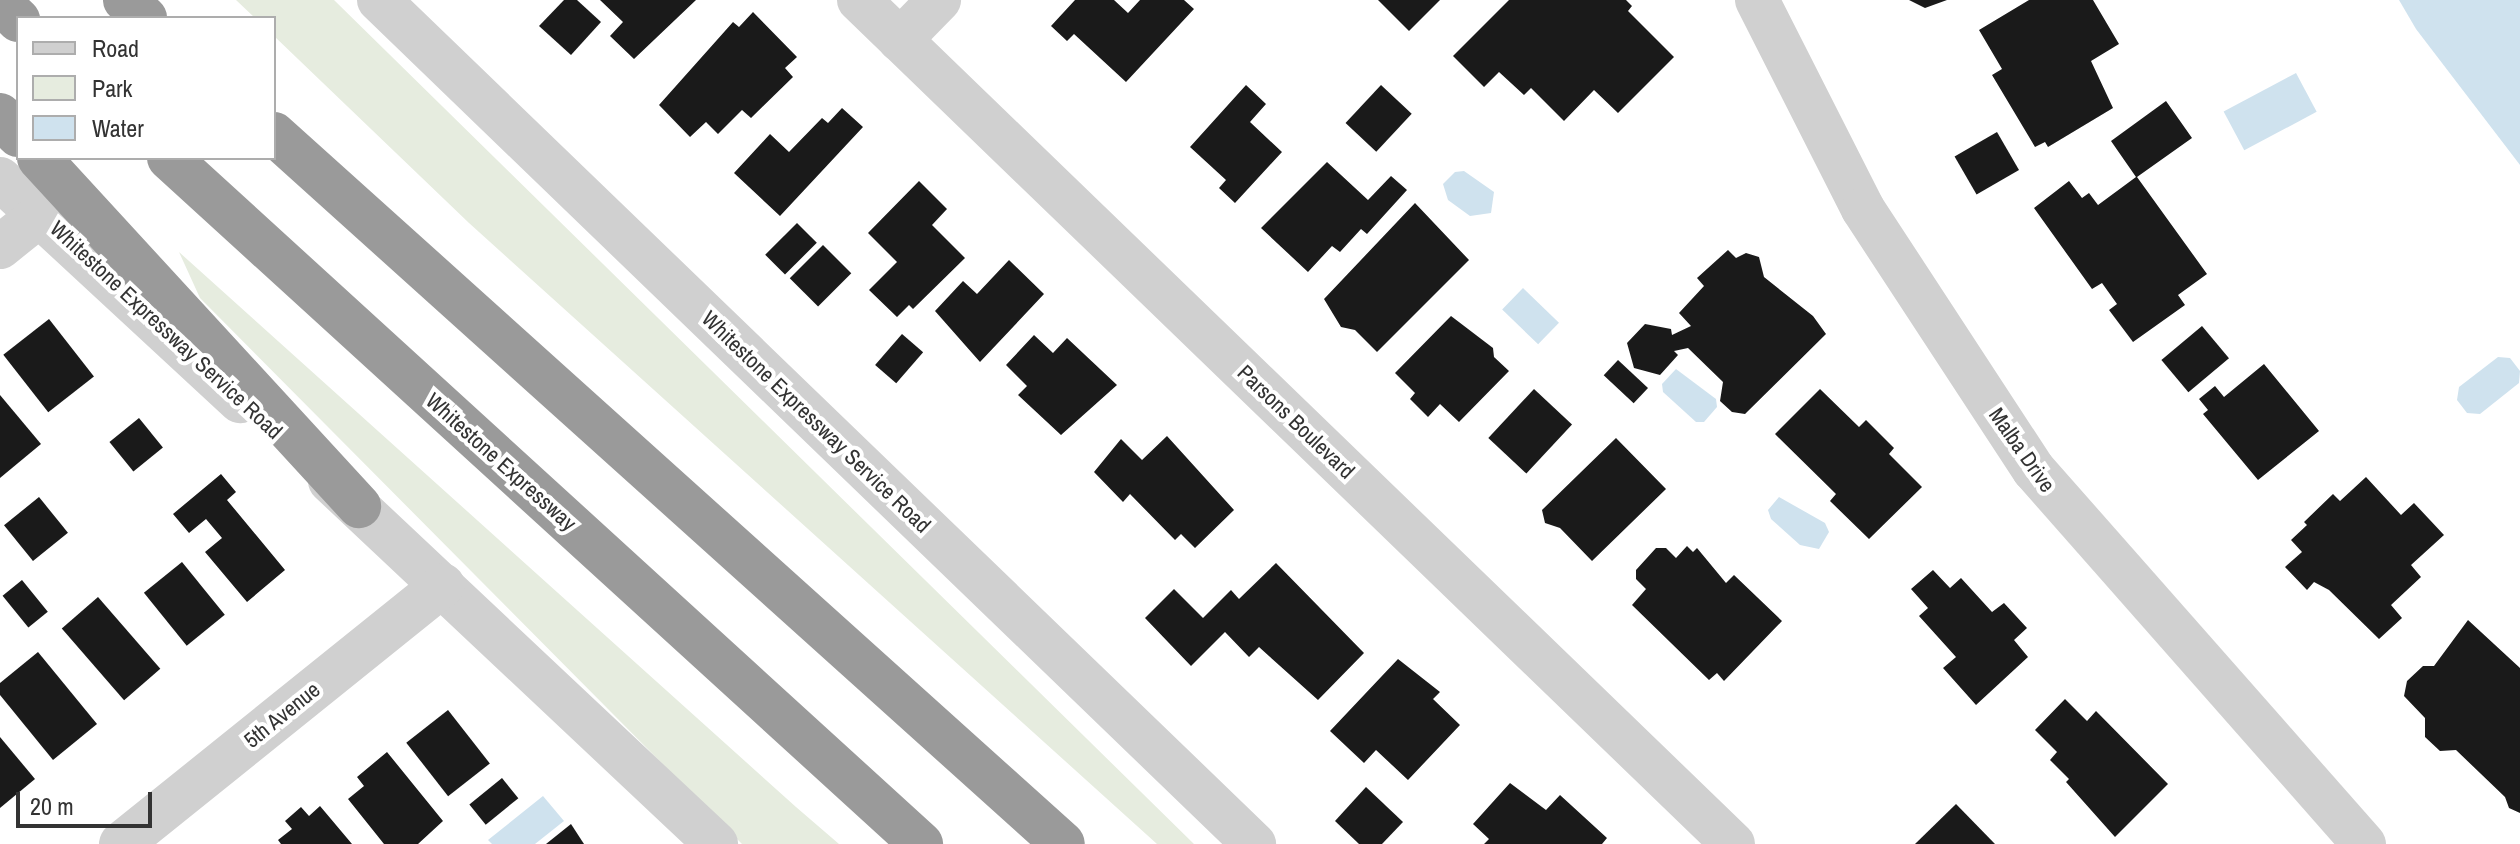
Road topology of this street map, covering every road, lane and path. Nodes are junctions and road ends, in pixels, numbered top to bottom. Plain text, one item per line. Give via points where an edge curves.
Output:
1 (125, 0) edge
2 (379, 0) edge
3 (859, 0) edge
4 (939, 0) edge
5 (1757, 0) edge
6 (0, 3) edge
7 (143, 16) edge
8 (16, 18) edge
9 (900, 40) junction
10 (0, 115) edge
11 (16, 133) edge
12 (276, 136) edge
13 (41, 160) edge
14 (171, 160) edge
15 (0, 179) edge
16 (40, 215) junction
17 (0, 247) edge
18 (359, 506) junction
19 (443, 585) junction
20 (121, 844) edge
21 (716, 844) edge
22 (921, 844) edge
23 (1063, 844) edge
24 (1254, 844) edge
25 (1733, 844) edge
26 (2364, 844) edge

1 - 7 highway
2 - 24 street, Whitestone Expressway Service Road
3 - 9 street, Parsons Boulevard
4 - 9 street
5 - 26 street, Malba Drive via 1863,209 2034,470
6 - 8 highway
9 - 25 street, Parsons Boulevard
10 - 11 highway
12 - 23 highway
13 - 18 highway
14 - 22 highway, Whitestone Expressway
15 - 16 street, Whitestone Expressway Service Road
16 - 17 street
16 - 18 street, Whitestone Expressway Service Road
18 - 19 street, Whitestone Expressway Service Road
19 - 20 street, 5th Avenue
19 - 21 street, Whitestone Expressway Service Road

